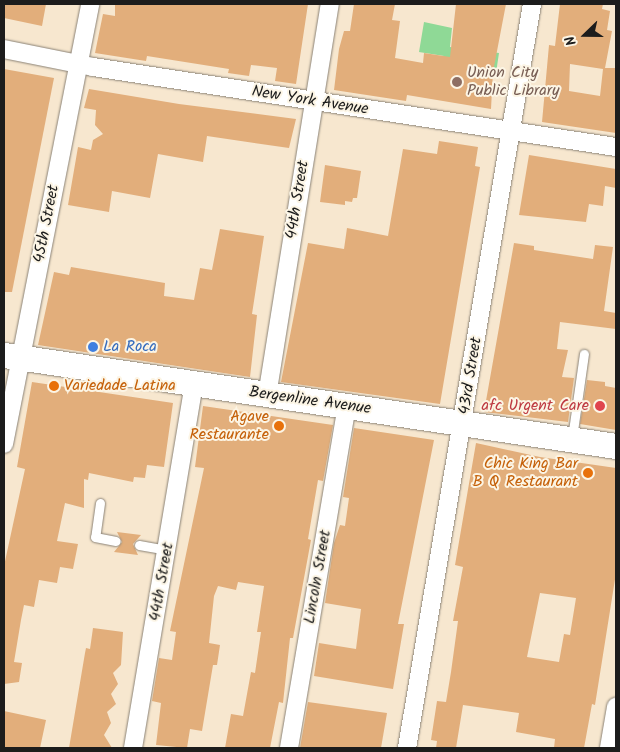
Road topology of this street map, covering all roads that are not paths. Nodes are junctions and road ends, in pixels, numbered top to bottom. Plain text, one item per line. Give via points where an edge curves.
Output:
1 (90, 4) edge
2 (330, 4) edge
3 (532, 4) edge
4 (4, 49) edge
5 (79, 65) junction
6 (314, 102) junction
7 (511, 132) junction
8 (616, 147) edge
9 (584, 354) dead end
10 (12, 356) edge
11 (194, 385) junction
12 (267, 396) junction
13 (347, 406) junction
14 (464, 422) junction
15 (572, 439) junction
16 (4, 444) edge
17 (616, 446) edge
18 (100, 503) dead end
19 (116, 541) dead end
20 (139, 545) dead end
21 (167, 550) junction
22 (616, 706) edge
23 (133, 748) edge
24 (289, 748) edge
25 (407, 748) edge
26 (610, 748) edge

1 - 5 street, 45th Street
2 - 6 street, 44th Street
3 - 7 street, 43rd Street
4 - 5 street, New York Avenue
5 - 6 street, New York Avenue
5 - 10 street, 45th Street
6 - 7 street, New York Avenue
6 - 12 street, 44th Street
7 - 8 street, New York Avenue
7 - 14 street, 43rd Street
9 - 15 lane
10 - 11 street, Bergenline Avenue
10 - 16 street, 45th Street
11 - 12 street, Bergenline Avenue
11 - 21 street, 44th Street
12 - 13 street, Bergenline Avenue
13 - 14 street, Bergenline Avenue
13 - 24 street, Lincoln Street
14 - 15 street, Bergenline Avenue
14 - 25 street, 43rd Street
15 - 17 street, Bergenline Avenue
18 - 19 lane via 95,537
20 - 21 lane
21 - 23 street, 44th Street
22 - 26 street

